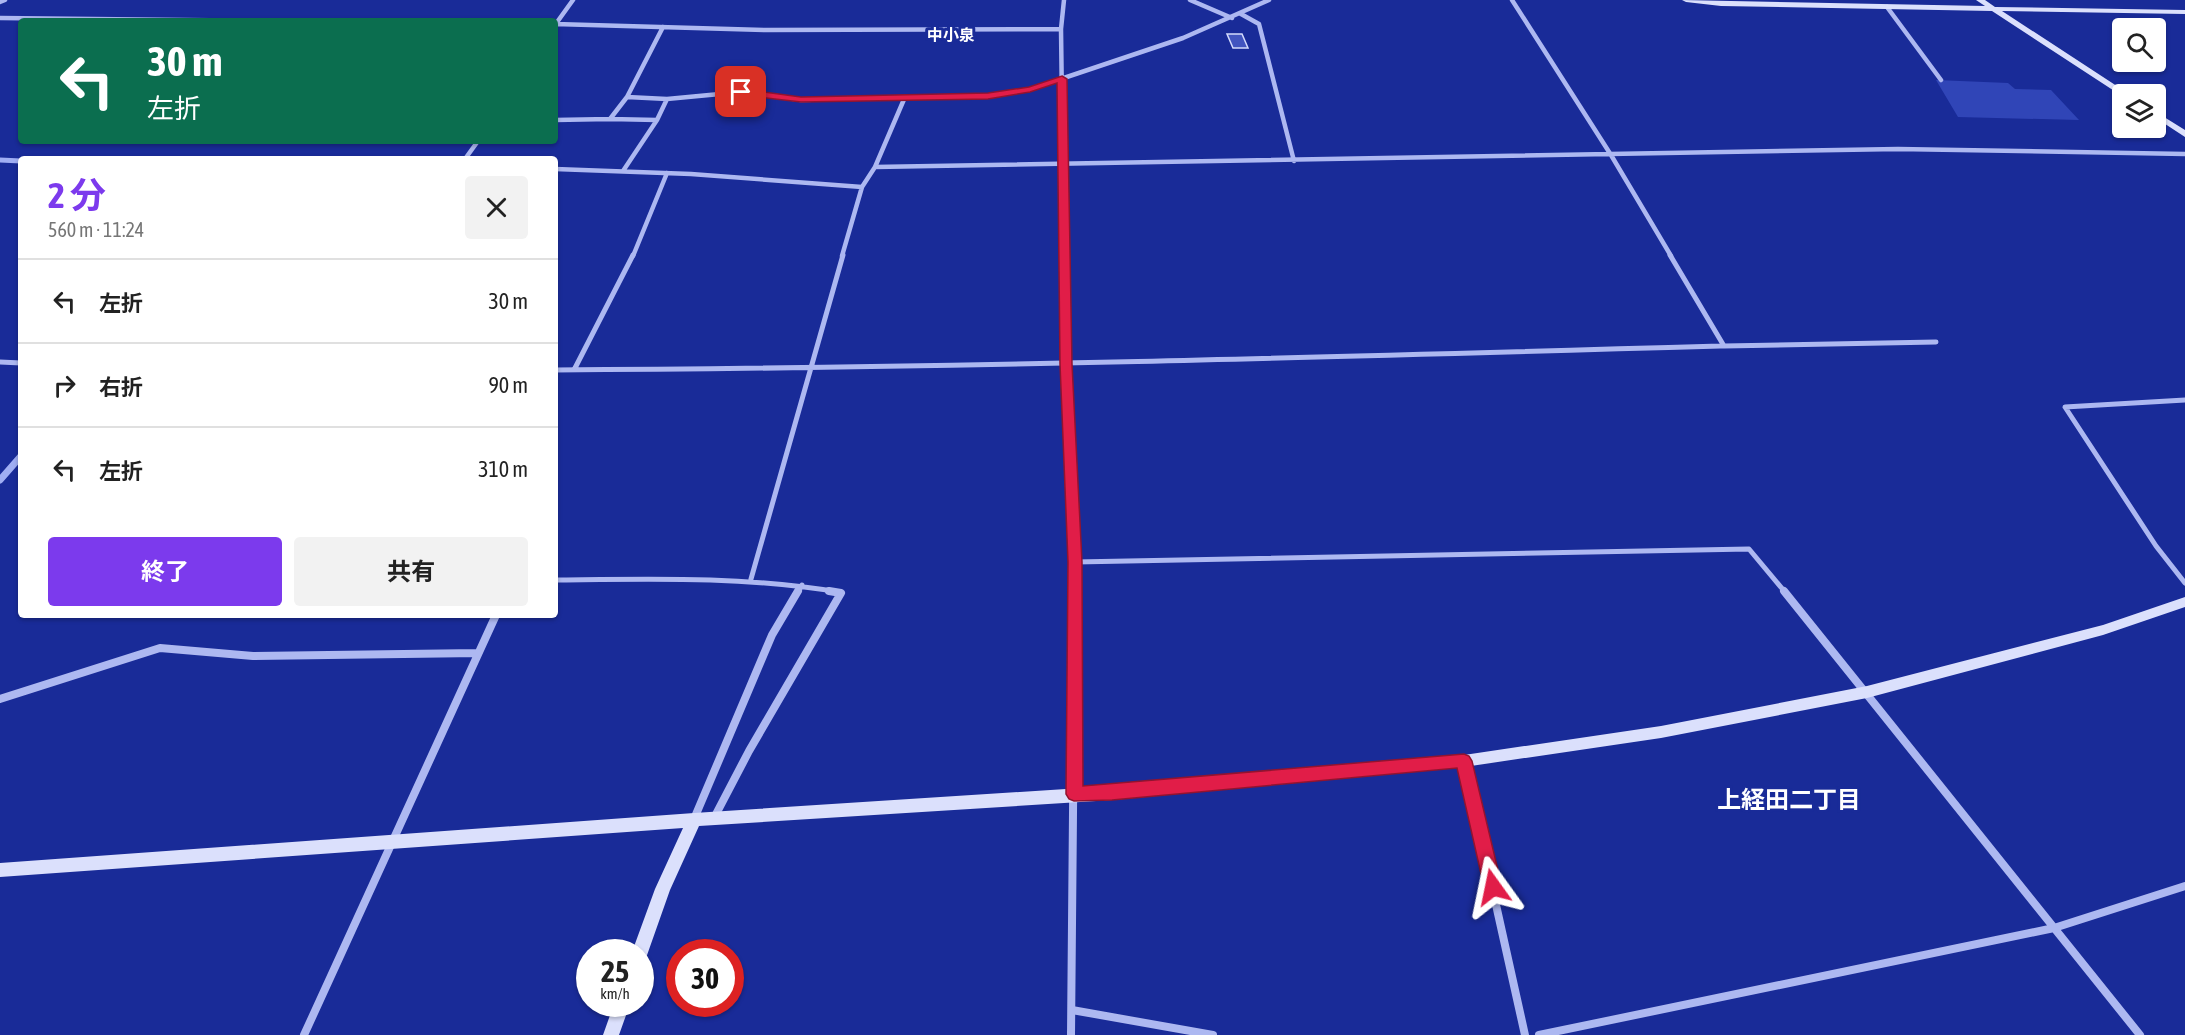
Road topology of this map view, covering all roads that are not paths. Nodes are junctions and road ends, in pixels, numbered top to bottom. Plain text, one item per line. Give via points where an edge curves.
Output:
1 (5, 0) edge
2 (573, 0) edge
3 (1064, 0) edge
4 (1190, 0) edge
5 (1269, 0) edge
6 (1512, 0) edge
7 (1686, 0) edge
8 (1980, 0) edge
9 (0, 2) edge
10 (1887, 7) junction
11 (1995, 9) junction
12 (2185, 12) edge
13 (1241, 14) junction
14 (0, 18) edge
15 (18, 18) edge
16 (1232, 18) junction
17 (558, 20) edge
18 (558, 24) edge
19 (663, 27) junction
20 (1061, 29) junction
21 (1062, 79) junction
22 (1941, 80) dead end
23 (2112, 86) edge
24 (627, 97) junction
25 (905, 97) junction
26 (667, 99) junction
27 (610, 119) junction
28 (558, 120) edge
29 (657, 120) junction
30 (2166, 122) edge
31 (2185, 134) edge
32 (2185, 154) edge
33 (1611, 155) junction
34 (1294, 161) junction
35 (1062, 165) junction
36 (875, 166) junction
37 (558, 169) edge
38 (623, 171) junction
39 (667, 173) junction
40 (862, 187) junction
41 (1936, 342) dead end
42 (1724, 346) junction
43 (0, 362) edge
44 (18, 363) edge
45 (1066, 364) junction
46 (812, 369) junction
47 (558, 370) edge
48 (574, 370) junction
49 (2185, 400) edge
50 (1075, 562) junction
51 (751, 579) junction
52 (558, 580) edge
53 (2185, 583) edge
54 (802, 585) junction
55 (2185, 602) edge
56 (495, 618) edge
57 (478, 653) junction
58 (1867, 693) junction
59 (0, 699) edge
60 (1464, 761) junction
61 (1074, 794) junction
62 (713, 819) junction
63 (694, 820) junction
64 (392, 842) junction
65 (0, 870) edge
66 (2185, 886) edge
67 (2054, 928) junction
68 (645, 939) edge
69 (1072, 1010) junction
70 (617, 1017) edge
71 (304, 1035) edge
72 (610, 1035) edge
73 (1071, 1035) edge
74 (1213, 1035) edge
75 (1524, 1035) edge
76 (1539, 1035) edge
77 (2139, 1035) edge

1 - 9 street
2 - 17 street
3 - 20 street
4 - 16 street
5 - 13 street
6 - 33 street
7 - 10 street
8 - 11 street
10 - 11 street
10 - 22 street
11 - 12 street
11 - 23 street
13 - 16 street
13 - 34 street via 1259,24
14 - 15 street
16 - 21 street via 1183,39
18 - 19 street
19 - 20 street
19 - 24 street
20 - 21 street
21 - 25 street via 988,96
21 - 35 street
24 - 26 street
24 - 27 street
25 - 26 street via 801,100 741,92
25 - 36 street
26 - 29 street
27 - 28 street
27 - 29 street
29 - 38 street
30 - 31 street
32 - 33 street via 1898,149
33 - 34 street
33 - 42 street
34 - 35 street
35 - 36 street
35 - 45 street
36 - 40 street
37 - 38 street
38 - 39 street
39 - 40 street
39 - 48 street via 626,272
40 - 46 street
41 - 42 street
42 - 45 street
43 - 44 street
45 - 46 street
45 - 50 street
46 - 48 street
46 - 51 street
47 - 48 street
49 - 53 street via 2066,407 2156,546
50 - 58 street via 1749,549
50 - 61 street
51 - 52 street
51 - 54 street
54 - 62 street via 841,593
54 - 63 street via 772,635
55 - 58 street via 2103,630
56 - 57 street
57 - 59 street via 253,656 160,648
57 - 64 street
58 - 60 street via 1660,732
58 - 67 street
60 - 61 street
60 - 75 street
61 - 62 street
61 - 69 street
62 - 63 street
63 - 64 street
63 - 68 street
64 - 65 street
64 - 71 street
66 - 67 street
67 - 76 street
67 - 77 street
69 - 73 street
69 - 74 street
70 - 72 street

